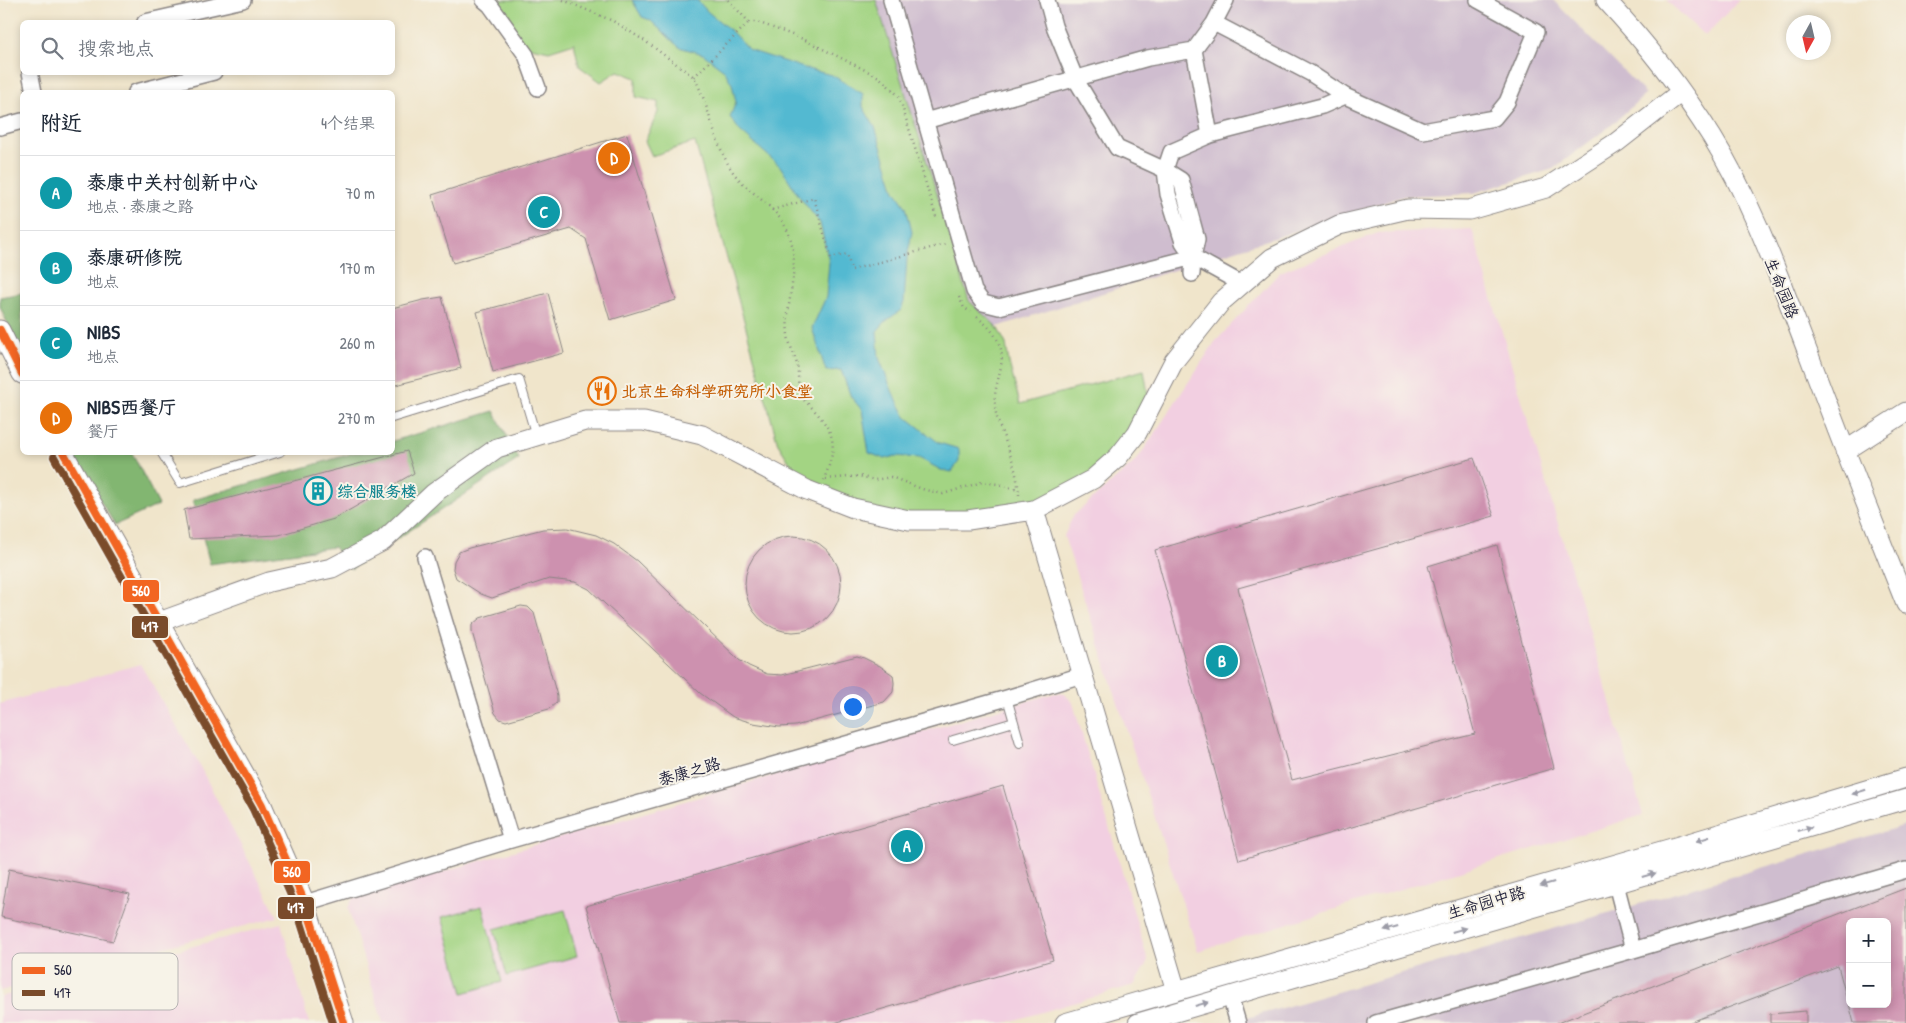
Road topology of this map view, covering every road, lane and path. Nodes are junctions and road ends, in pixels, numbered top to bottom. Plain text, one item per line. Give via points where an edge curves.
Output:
1 (243, 0) edge
2 (484, 0) edge
3 (564, 0) edge
4 (577, 0) edge
5 (728, 0) edge
6 (892, 0) edge
7 (1046, 0) edge
8 (1226, 0) edge
9 (1478, 0) edge
10 (1606, 0) edge
11 (579, 7) junction
12 (154, 20) edge
13 (749, 22) junction
14 (1214, 23) junction
15 (1194, 50) junction
16 (31, 75) edge
17 (202, 75) edge
18 (694, 77) junction
19 (1076, 80) junction
20 (538, 88) dead end
21 (34, 90) edge
22 (144, 90) edge
23 (1681, 92) junction
24 (1345, 96) junction
25 (925, 121) junction
26 (20, 122) edge
27 (0, 127) edge
28 (1210, 136) junction
29 (1165, 170) junction
30 (772, 210) junction
31 (938, 224) dead end
32 (944, 239) dead end
33 (945, 244) junction
34 (948, 251) dead end
35 (1193, 257) junction
36 (1192, 274) dead end
37 (1242, 284) junction
38 (958, 296) dead end
39 (0, 330) edge
40 (20, 370) edge
41 (1906, 412) edge
42 (395, 417) edge
43 (536, 436) junction
44 (1845, 451) junction
45 (65, 455) edge
46 (163, 455) edge
47 (270, 455) edge
48 (822, 487) junction
49 (1018, 490) junction
50 (1027, 511) junction
51 (425, 557) dead end
52 (1906, 604) edge
53 (159, 622) junction
54 (1082, 675) junction
55 (1007, 698) junction
56 (1014, 722) junction
57 (953, 740) dead end
58 (1020, 743) dead end
59 (1906, 778) edge
60 (1906, 799) edge
61 (511, 840) junction
62 (1906, 870) edge
63 (1616, 884) junction
64 (305, 902) junction
65 (1633, 950) junction
66 (1176, 991) junction
67 (1230, 996) junction
68 (344, 1023) edge
69 (1065, 1023) edge
70 (1138, 1023) edge
71 (1238, 1023) edge
72 (1376, 1023) edge

1 - 12 street
2 - 20 street via 526,55
3 - 11 path
4 - 11 path
5 - 13 path
6 - 25 street
7 - 19 street
8 - 14 street
9 - 24 street via 1536,32 1507,102 1494,118 1422,131
10 - 23 street, 生命园路
11 - 18 path via 630,31
13 - 18 path
13 - 31 path via 803,39 871,72 890,86 899,96
14 - 15 street
14 - 24 street via 1310,73
15 - 19 street via 1148,58
15 - 28 street
16 - 21 street
17 - 22 street
18 - 30 path via 731,170
19 - 25 street
19 - 29 street via 1117,148
23 - 37 street via 1618,142 1546,188 1469,210 1408,209 1339,225 1272,258
23 - 44 street, 生命园路 via 1712,138 1761,234
24 - 28 street via 1322,106
25 - 35 street via 974,291 983,303 999,307
26 - 27 street
28 - 29 street via 1171,152
29 - 35 street via 1181,180 1197,239
30 - 33 path via 814,198 831,258 847,254 852,270
30 - 48 path via 785,226 794,264 788,334 797,364 801,396 830,430 834,448
32 - 33 path
33 - 34 path
35 - 36 street
35 - 37 street
37 - 50 street via 1221,302 1174,361 1137,432 1118,457 1093,479
38 - 49 path via 964,308 990,328 1000,344 1002,358 994,394 995,407 1000,430 1011,455
39 - 40 street
41 - 44 street
42 - 43 lane via 519,379
43 - 48 street via 585,421 644,421 702,435
43 - 53 street via 497,448 434,494 383,541 332,568 269,582
44 - 52 street, 生命园路
45 - 53 street
46 - 47 lane via 180,483
48 - 49 path via 859,476 875,480 891,477 943,494 982,482
48 - 50 street via 853,508 909,520 968,520
49 - 50 path
50 - 54 street
51 - 61 street
53 - 64 street via 262,805
54 - 55 street, 泰康之路
54 - 66 street
55 - 56 lane
55 - 61 street, 泰康之路
56 - 57 lane
56 - 58 lane
59 -> 66 street, 生命园中路
63 -> 60 street, 生命园中路
61 - 64 street, 泰康之路
62 - 65 street
63 - 65 street
67 -> 63 street, 生命园中路
64 - 68 street
65 - 72 street
66 - 69 street, 生命园中路
70 -> 67 street, 生命园中路
67 - 71 street

